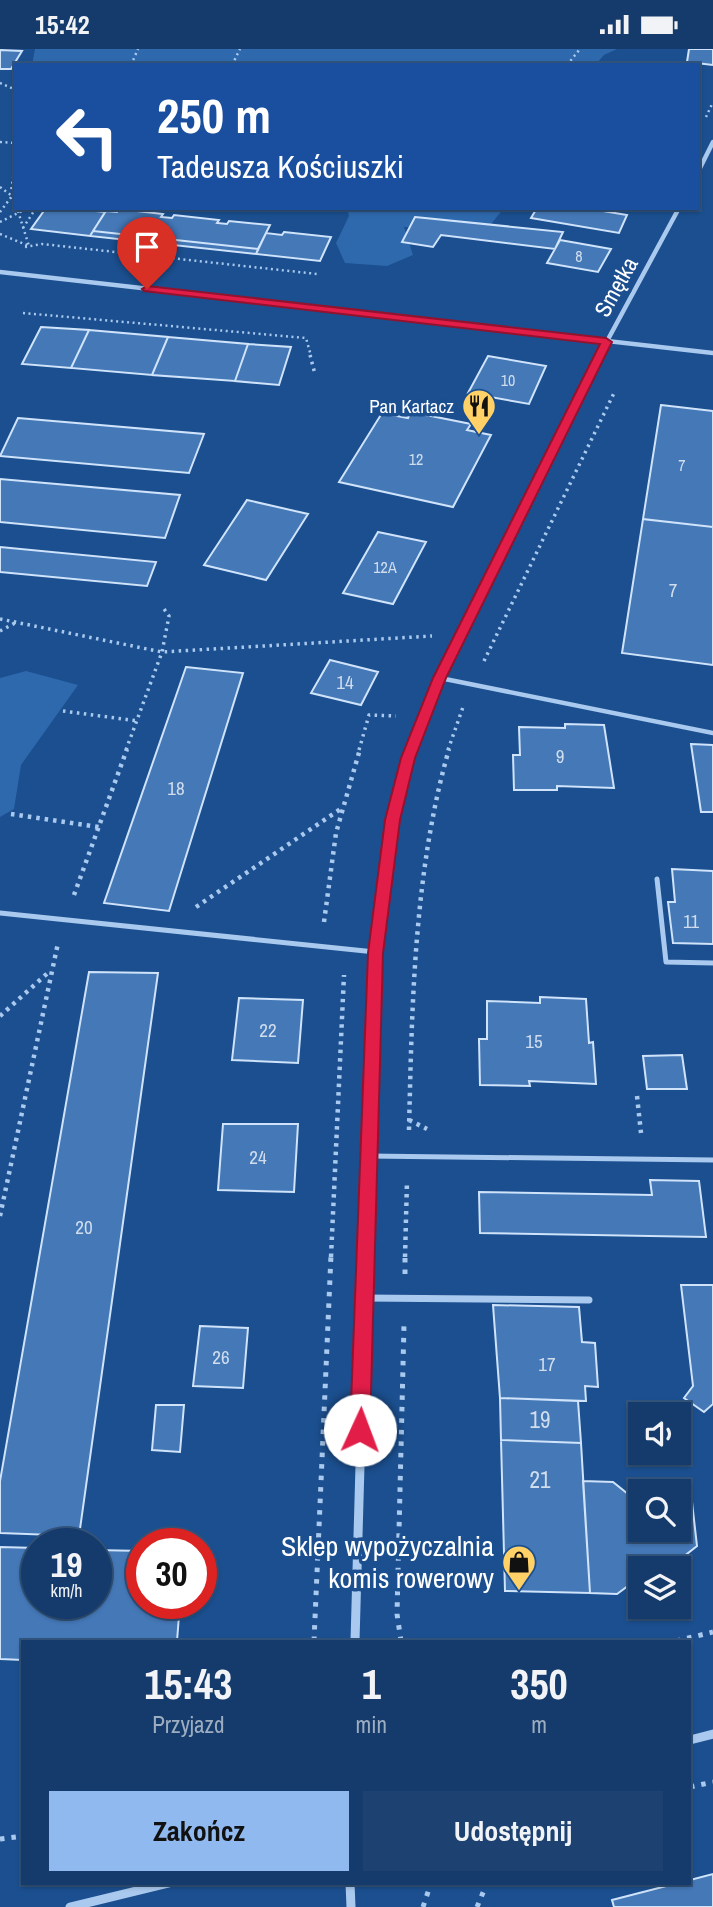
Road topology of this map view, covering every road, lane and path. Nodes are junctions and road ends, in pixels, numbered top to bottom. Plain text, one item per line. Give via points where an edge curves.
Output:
1 (580, 49) edge
2 (569, 63) edge
3 (713, 142) edge
4 (700, 167) edge
5 (14, 172) edge
6 (0, 187) edge
7 (14, 194) edge
8 (16, 210) edge
9 (17, 210) edge
10 (35, 210) edge
11 (678, 210) edge
12 (0, 212) edge
13 (0, 222) edge
14 (23, 228) junction
15 (0, 234) edge
16 (29, 246) junction
17 (22, 248) dead end
18 (0, 272) edge
19 (317, 274) dead end
20 (23, 313) dead end
21 (606, 342) junction
22 (713, 353) edge
23 (316, 374) dead end
24 (620, 382) dead end
25 (162, 606) dead end
26 (0, 619) edge
27 (16, 622) junction
28 (0, 631) edge
29 (428, 648) dead end
30 (162, 652) junction
31 (439, 678) junction
32 (472, 686) junction
33 (403, 705) dead end
34 (63, 711) dead end
35 (138, 721) dead end
36 (713, 733) edge
37 (343, 807) junction
38 (10, 814) dead end
39 (99, 827) dead end
40 (657, 879) dead end
41 (0, 913) edge
42 (162, 931) junction
43 (320, 947) junction
44 (345, 950) junction
45 (375, 953) junction
46 (713, 963) edge
47 (51, 971) dead end
48 (0, 1016) edge
49 (369, 1156) junction
50 (408, 1156) junction
51 (713, 1160) edge
52 (364, 1298) junction
53 (405, 1298) junction
54 (589, 1300) dead end
55 (713, 1632) edge
56 (314, 1640) edge
57 (355, 1640) edge
58 (401, 1640) edge
59 (680, 1640) edge
60 (713, 1734) edge
61 (691, 1740) edge
62 (713, 1782) edge
63 (691, 1787) edge
64 (21, 1836) edge
65 (0, 1839) edge
66 (161, 1885) edge
67 (350, 1885) edge
68 (430, 1885) edge
69 (486, 1885) edge
70 (70, 1907) edge
71 (351, 1907) edge
72 (423, 1907) edge
73 (477, 1907) edge

1 - 2 path
3 - 4 street
5 - 7 path
6 - 7 path
7 - 12 path
8 - 13 path
9 - 14 path
10 - 14 path
11 - 21 street, Smętka
14 - 16 path
15 - 16 path
16 - 17 path
16 - 19 path
18 - 21 street
20 - 23 path via 306,338
21 - 22 street
21 - 31 street, Smętka
24 - 32 path
25 - 30 path via 169,616
26 - 27 path
27 - 28 path
27 - 30 path
29 - 30 path via 433,636
31 - 32 lane
31 - 45 street, Smętka via 408,758 393,820
32 - 36 lane
32 - 50 path via 445,760 424,881 416,951
33 - 37 path via 398,716 369,715
34 - 35 path
37 - 42 path
37 - 43 path
38 - 39 path
40 - 46 lane via 666,962
41 - 42 lane
42 - 43 lane
43 - 44 lane
44 - 45 lane
44 - 56 path
45 - 49 street, Smętka
47 - 48 path
49 - 50 lane
49 - 52 street, Smętka
50 - 51 lane
50 - 53 path
52 - 53 lane
52 - 57 street, Smętka
53 - 54 lane
53 - 58 path via 397,1614
55 - 59 path
60 - 61 street
62 - 63 path
64 - 65 path
66 - 70 street
67 - 71 street
68 - 72 path
69 - 73 path

